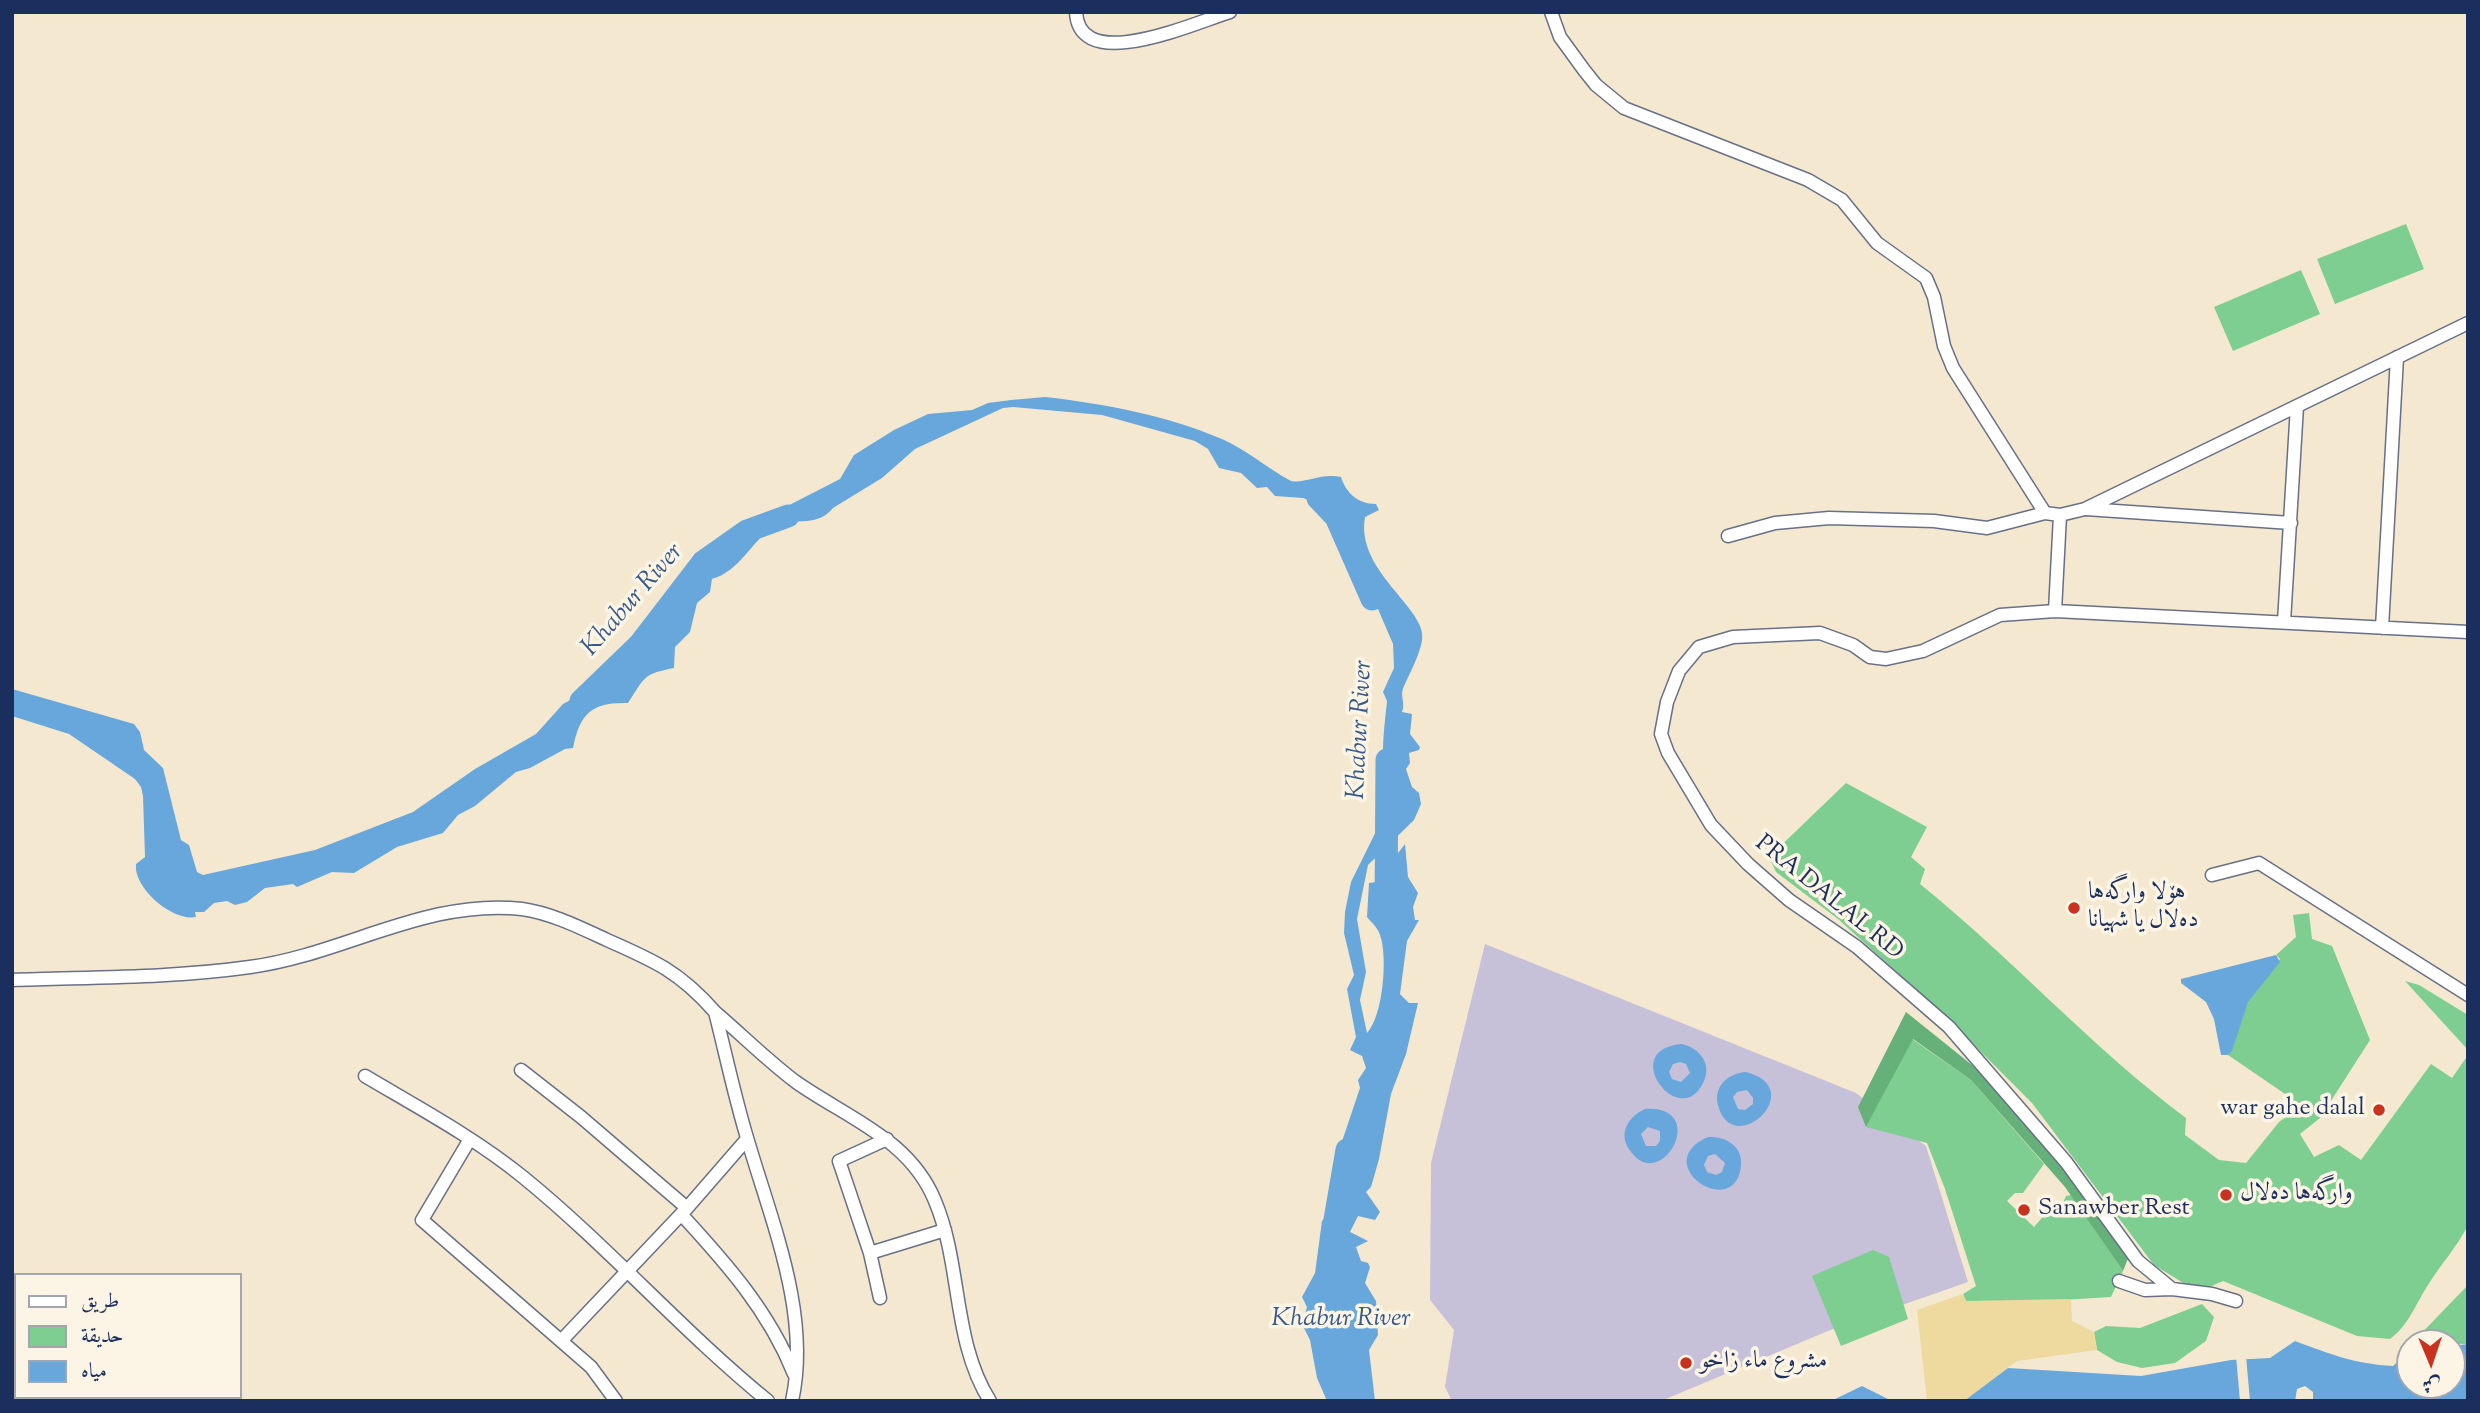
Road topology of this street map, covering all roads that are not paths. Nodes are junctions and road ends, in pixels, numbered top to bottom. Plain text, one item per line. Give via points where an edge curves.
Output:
1 (1076, 12) edge
2 (1230, 12) edge
3 (1551, 12) edge
4 (2468, 323) edge
5 (2398, 356) junction
6 (2297, 406) junction
7 (2085, 509) junction
8 (2046, 513) junction
9 (2060, 515) junction
10 (2291, 523) junction
11 (1728, 536) dead end
12 (2055, 611) junction
13 (2284, 622) junction
14 (2382, 628) junction
15 (2468, 632) edge
16 (2212, 876) dead end
17 (12, 980) edge
18 (2468, 995) edge
19 (715, 1012) junction
20 (521, 1070) dead end
21 (365, 1076) dead end
22 (470, 1139) junction
23 (747, 1139) junction
24 (887, 1139) junction
25 (684, 1211) junction
26 (945, 1230) junction
27 (870, 1252) junction
28 (625, 1270) junction
29 (2119, 1281) dead end
30 (2172, 1289) junction
31 (880, 1298) dead end
32 (2236, 1301) dead end
33 (561, 1341) junction
34 (797, 1380) junction
35 (616, 1401) edge
36 (768, 1401) edge
37 (792, 1401) edge
38 (990, 1401) edge

1 - 2 street via 1082,32 1104,45
3 - 8 street via 1560,37 1584,70 1624,108 1808,180 1842,200 1877,243 1926,278 1953,368
4 - 5 street
5 - 6 street
5 - 14 street
6 - 7 street
6 - 10 street
7 - 9 street
7 - 10 street
8 - 9 street
8 - 11 street via 1987,528 1934,521 1829,518 1775,523
9 - 12 street
10 - 13 street
12 - 13 street, PRA DALAL RD
12 - 30 street, PRA DALAL RD via 2000,615 1923,651 1886,659 1870,657 1820,633 1733,637 1699,647 1679,671 1661,734 1712,825 1789,900 1857,947 1949,1027 2066,1162 2138,1261
13 - 14 street, PRA DALAL RD
14 - 15 street, PRA DALAL RD
16 - 18 street via 2259,863
17 - 19 street via 251,967 313,954 461,909 524,909 647,957 689,982
19 - 23 street
19 - 24 street via 796,1081
20 - 25 street via 581,1116
21 - 22 street
22 - 28 street via 523,1177
22 - 33 street via 422,1220
23 - 25 street
23 - 34 street via 782,1257 792,1307
24 - 26 street via 926,1181
24 - 27 street via 839,1161
25 - 28 street
25 - 34 street via 760,1308
26 - 27 street
26 - 38 street via 968,1352
27 - 31 street
28 - 33 street
28 - 36 street via 712,1355
29 - 30 street via 2145,1290
30 - 32 street
33 - 35 street via 591,1367
34 - 37 street

